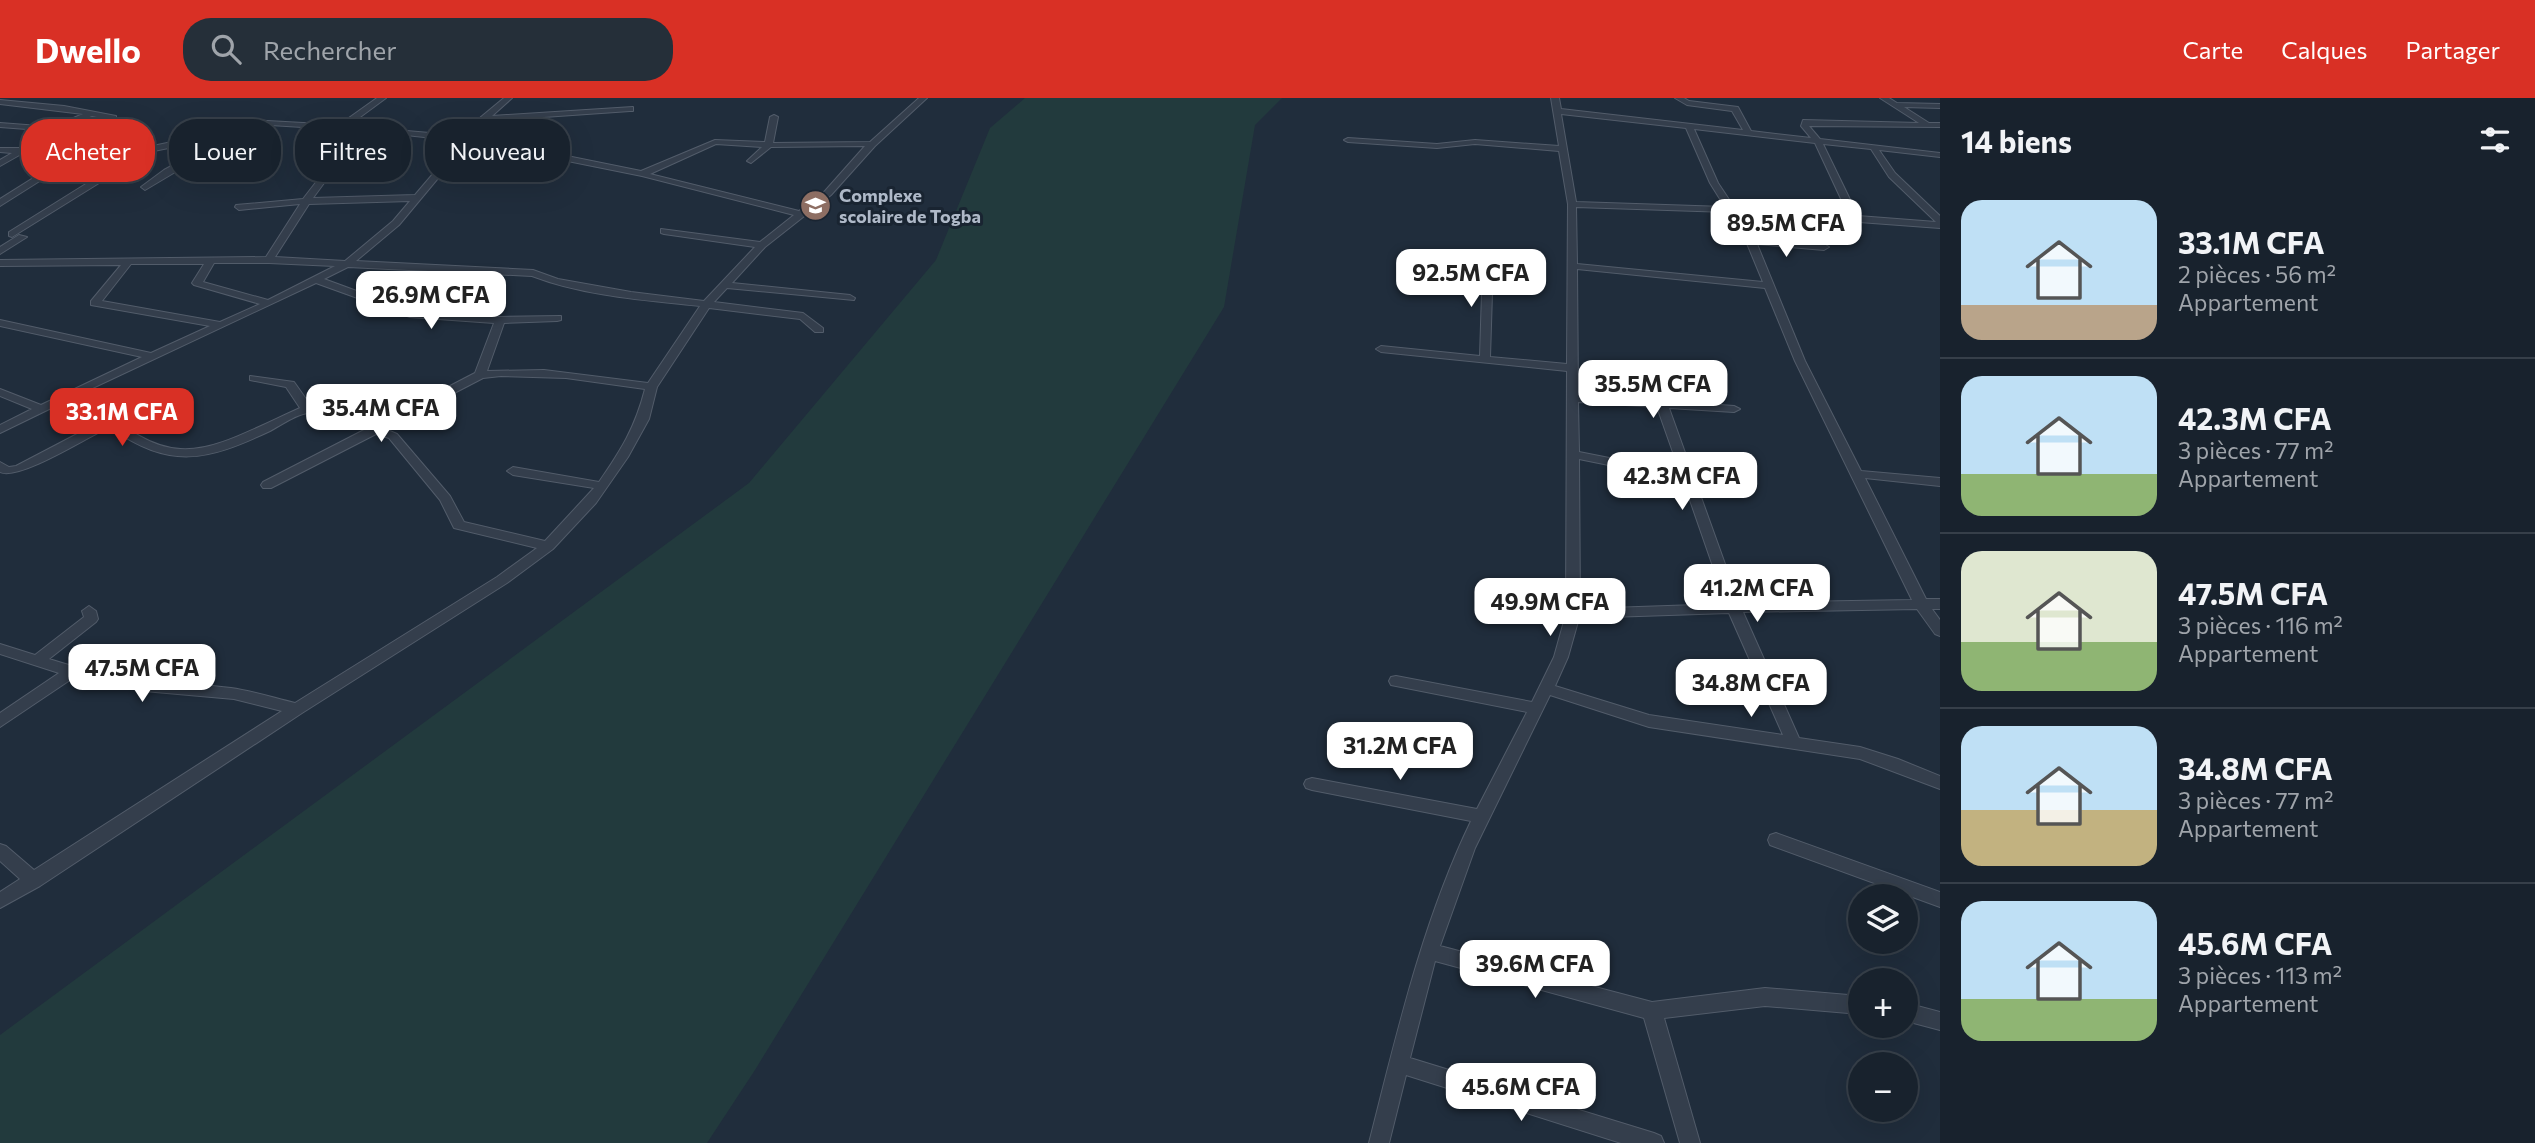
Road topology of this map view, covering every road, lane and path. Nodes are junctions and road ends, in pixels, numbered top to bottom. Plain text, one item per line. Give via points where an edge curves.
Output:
1 (32, 98) edge
2 (382, 98) edge
3 (508, 98) edge
4 (922, 98) edge
5 (1679, 98) edge
6 (1884, 98) edge
7 (1, 100) edge
8 (19, 103) junction
9 (1556, 104) edge
10 (1892, 105) junction
11 (1940, 106) edge
12 (630, 109) dead end
13 (91, 113) junction
14 (279, 113) dead end
15 (774, 117) dead end
16 (113, 119) edge
17 (262, 119) edge
18 (352, 119) edge
19 (484, 119) joint
20 (0, 125) edge
21 (1927, 125) junction
22 (1940, 125) edge
23 (13, 126) junction
24 (1689, 127) junction
25 (0, 132) edge
26 (1749, 134) junction
27 (1940, 134) edge
28 (1348, 139) dead end
29 (1818, 141) junction
30 (872, 144) junction
31 (769, 145) junction
32 (1873, 147) junction
33 (1563, 149) junction
34 (0, 150) edge
35 (19, 152) joint
36 (1940, 155) edge
37 (570, 159) edge
38 (751, 161) dead end
39 (0, 164) edge
40 (169, 169) edge
41 (642, 174) junction
42 (33, 182) edge
43 (96, 182) edge
44 (320, 182) edge
45 (432, 182) edge
46 (145, 187) dead end
47 (418, 198) junction
48 (306, 201) junction
49 (0, 203) edge
50 (1572, 204) junction
51 (239, 207) dead end
52 (1733, 210) junction
53 (800, 214) junction
54 (1855, 219) junction
55 (1940, 223) edge
56 (664, 231) dead end
57 (0, 234) edge
58 (12, 234) junction
59 (1751, 241) junction
60 (762, 245) junction
61 (1824, 247) dead end
62 (0, 251) edge
63 (211, 260) junction
64 (269, 260) junction
65 (129, 261) junction
66 (1488, 261) dead end
67 (350, 262) junction
68 (0, 263) edge
69 (17, 263) junction
70 (1573, 266) junction
71 (0, 273) edge
72 (317, 279) junction
73 (724, 285) junction
74 (1769, 285) junction
75 (850, 298) dead end
76 (269, 303) junction
77 (706, 305) junction
78 (556, 318) dead end
79 (500, 320) junction
80 (0, 323) edge
81 (221, 325) junction
82 (819, 330) dead end
83 (1381, 349) dead end
84 (152, 356) junction
85 (1485, 359) junction
86 (1574, 368) junction
87 (480, 375) junction
88 (254, 379) dead end
89 (651, 387) junction
90 (0, 392) edge
91 (75, 392) junction
92 (1574, 398) junction
93 (1662, 404) junction
94 (41, 409) junction
95 (307, 409) junction
96 (1734, 409) dead end
97 (109, 422) junction
98 (374, 429) junction
99 (0, 430) edge
100 (1574, 455) junction
101 (0, 466) edge
102 (513, 471) dead end
103 (1859, 474) junction
104 (1687, 477) junction
105 (1940, 482) edge
106 (267, 485) dead end
107 (602, 486) junction
108 (548, 546) junction
109 (1922, 604) junction
110 (1940, 604) edge
111 (1734, 608) junction
112 (89, 611) dead end
113 (1573, 614) junction
114 (1940, 631) edge
115 (0, 649) edge
116 (37, 661) junction
117 (71, 672) junction
118 (1396, 681) dead end
119 (1548, 689) junction
120 (1536, 708) junction
121 (297, 709) junction
122 (0, 721) edge
123 (1794, 743) junction
124 (1940, 783) edge
125 (1312, 784) dead end
126 (1482, 816) junction
127 (1776, 840) dead end
128 (0, 851) edge
129 (34, 881) junction
130 (1940, 900) edge
131 (0, 901) edge
132 (1429, 951) junction
133 (1848, 1004) edge
134 (1652, 1011) junction
135 (1918, 1015) edge
136 (1940, 1021) edge
137 (1400, 1064) junction
138 (1379, 1143) edge
139 (1654, 1143) edge
140 (1690, 1143) edge

1 - 8 street
2 - 18 street
3 - 19 street
4 - 30 street
5 - 26 street via 1735,109
6 - 10 street
7 - 8 street
8 - 13 street
9 - 24 street
9 - 33 street
10 - 11 street
10 - 21 street
12 - 19 street
13 - 16 street
13 - 23 street via 54,129
14 - 17 street
15 - 31 street
20 - 23 street
21 - 22 street
21 - 27 street
21 - 29 street via 1806,122
23 - 25 street
24 - 26 street
24 - 52 street via 1714,183
26 - 29 street
28 - 33 street
29 - 32 street
29 - 54 street
30 - 31 street
30 - 53 street via 828,193
31 - 38 street
31 - 41 street via 710,143
32 - 36 street
32 - 55 street via 1892,175
33 - 50 street
34 - 35 street
35 - 39 street
37 - 41 street
40 - 46 street
41 - 53 street
42 - 49 street
43 - 58 street
44 - 48 street
45 - 47 street
47 - 48 street
47 - 67 street
48 - 51 street
48 - 64 street
50 - 52 street
50 - 70 street
52 - 54 street
52 - 59 street
53 - 60 street
54 - 55 street
56 - 60 street
57 - 58 street
58 - 62 street via 23,236
59 - 61 street
59 - 74 street
60 - 73 street
63 - 64 street
63 - 65 street
63 - 76 street via 197,283
64 - 67 street
65 - 69 street
65 - 81 street via 96,303
66 - 85 street
67 - 72 street
67 - 77 street via 533,273 556,282
68 - 69 street
69 - 71 street
70 - 74 street
70 - 86 street
72 - 76 street
72 - 79 street via 410,314
73 - 75 street
73 - 77 street
74 - 103 street via 1800,361
76 - 81 street
77 - 82 street via 803,316
77 - 89 street
78 - 79 street
79 - 87 street
80 - 84 street
81 - 84 street
83 - 85 street
84 - 91 street
85 - 86 street
86 - 92 street
87 - 89 street via 515,372
87 - 98 street
88 - 95 street via 290,384
89 - 107 street via 643,419
90 - 94 street
91 - 94 street
91 - 97 street
92 - 93 street
92 - 100 street
93 - 96 street
93 - 104 street
94 - 99 street
95 - 97 street via 213,450 192,454 167,452
95 - 98 street via 359,419
97 - 101 street via 19,469 7,471
98 - 106 street
98 - 108 street via 393,436 446,499 459,525
100 - 104 street
100 - 113 street
102 - 107 street
103 - 105 street
103 - 109 street
104 - 111 street
107 - 108 street
108 - 121 street
109 - 110 street
109 - 111 street
109 - 114 street
111 - 113 street
111 - 123 street
112 - 116 street via 91,619
113 - 119 street
115 - 116 street
116 - 117 street
117 - 121 street via 144,687 234,694
117 - 122 street
118 - 120 street
119 - 120 street
119 - 123 street via 1649,721
120 - 126 street
121 - 129 street
123 - 124 street via 1860,753
125 - 126 street
126 - 132 street
127 - 130 street
128 - 129 street
129 - 131 street
132 - 134 street
132 - 137 street
133 - 134 street via 1765,997
134 - 140 street
135 - 136 street
137 - 138 street
137 - 139 street

